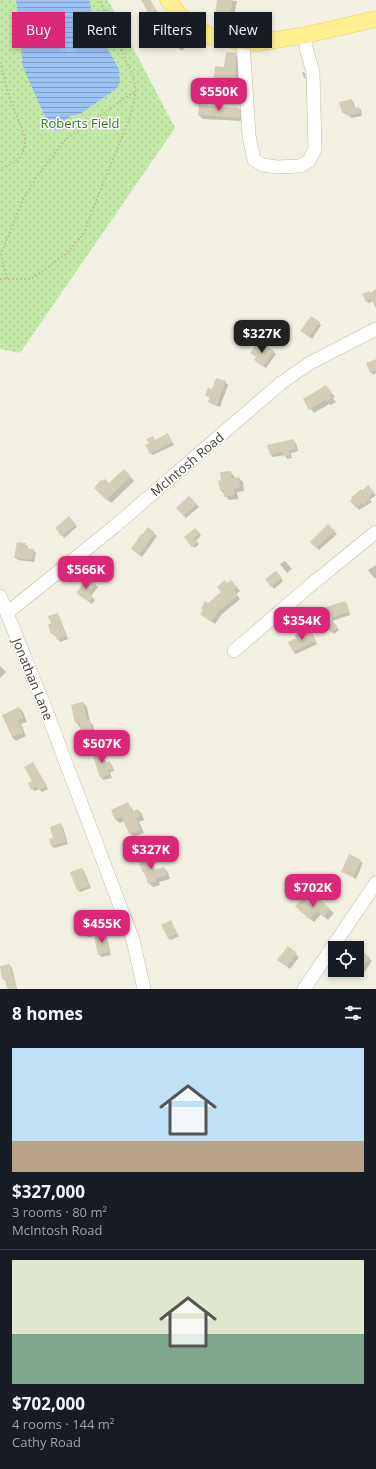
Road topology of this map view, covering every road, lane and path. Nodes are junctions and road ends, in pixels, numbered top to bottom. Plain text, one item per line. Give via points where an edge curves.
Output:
1 (100, 0) edge
2 (168, 0) edge
3 (376, 19) edge
4 (306, 35) junction
5 (214, 37) edge
6 (272, 41) edge
7 (243, 48) edge
8 (0, 62) edge
9 (136, 90) junction
10 (0, 169) edge
11 (0, 279) edge
12 (7, 279) junction
13 (376, 329) edge
14 (376, 532) edge
15 (0, 596) edge
16 (7, 613) junction
17 (234, 651) dead end
18 (376, 883) edge
19 (144, 989) edge
20 (304, 989) edge

1 - 9 path via 132,73
2 - 5 main road via 180,16
3 - 4 main road
4 - 6 main road
4 - 7 street via 306,48 313,72 315,150 309,161 300,166 277,167 263,165 254,160 249,136
8 - 10 path via 9,96 25,137 25,144 20,157 14,163
9 - 12 path via 65,140 36,178 23,200 1,254
9 - 12 path via 131,115 83,236 66,254 31,279
11 - 12 path
13 - 16 street, McIntosh Road via 310,363 282,383 115,526
14 - 17 street
15 - 16 street, Jonathan Lane
16 - 19 street, Jonathan Lane via 133,940
18 - 20 street

